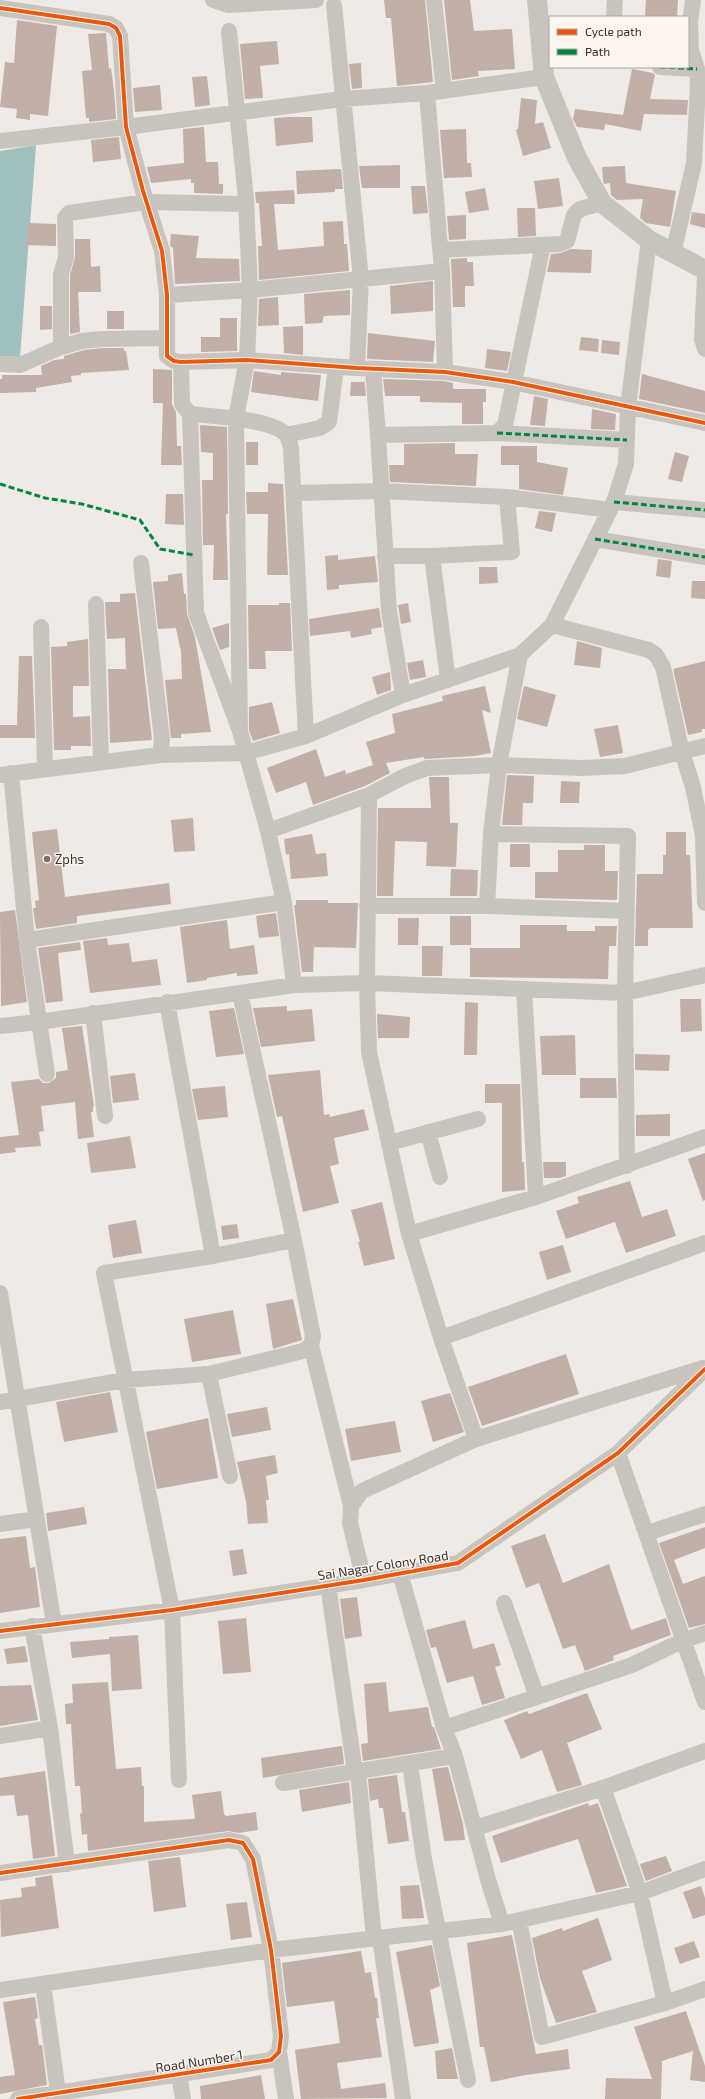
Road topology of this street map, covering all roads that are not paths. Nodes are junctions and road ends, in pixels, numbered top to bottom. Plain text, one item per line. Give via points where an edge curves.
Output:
1 (213, 0) edge
2 (316, 0) edge
3 (434, 0) edge
4 (538, 0) edge
5 (615, 0) edge
6 (693, 0) edge
7 (334, 5) dead end
8 (0, 8) edge
9 (614, 16) edge
10 (229, 31) dead end
11 (678, 68) edge
12 (697, 69) junction
13 (544, 77) junction
14 (444, 91) junction
15 (427, 94) junction
16 (342, 99) junction
17 (236, 112) junction
18 (126, 127) junction
19 (0, 141) edge
20 (699, 164) edge
21 (146, 202) junction
22 (602, 203) junction
23 (246, 204) junction
24 (649, 240) junction
25 (543, 245) junction
26 (441, 250) junction
27 (673, 254) junction
28 (705, 270) edge
29 (442, 272) junction
30 (705, 276) edge
31 (361, 279) junction
32 (250, 290) junction
33 (167, 295) junction
34 (166, 338) junction
35 (61, 347) junction
36 (705, 350) edge
37 (248, 360) junction
38 (181, 362) junction
39 (0, 364) edge
40 (336, 367) junction
41 (365, 368) junction
42 (445, 372) junction
43 (513, 382) junction
44 (628, 407) junction
45 (190, 414) junction
46 (236, 418) junction
47 (705, 423) edge
48 (496, 433) junction
49 (286, 435) junction
50 (378, 435) junction
51 (627, 440) junction
52 (382, 491) junction
53 (294, 492) junction
54 (507, 498) junction
55 (612, 506) junction
56 (705, 510) edge
57 (595, 539) junction
58 (385, 556) junction
59 (432, 556) junction
60 (705, 557) edge
61 (141, 563) dead end
62 (96, 604) dead end
63 (552, 625) junction
64 (41, 627) dead end
65 (520, 655) junction
66 (448, 680) junction
67 (403, 695) junction
68 (240, 731) junction
69 (306, 736) junction
70 (705, 746) edge
71 (682, 752) junction
72 (245, 753) junction
73 (160, 755) junction
74 (101, 762) junction
75 (499, 765) junction
76 (45, 769) junction
77 (5, 774) edge
78 (369, 795) junction
79 (268, 831) junction
80 (492, 834) junction
81 (284, 902) junction
82 (705, 904) edge
83 (367, 906) junction
84 (487, 906) junction
85 (627, 911) junction
86 (27, 940) junction
87 (705, 975) edge
88 (367, 983) junction
89 (294, 985) junction
90 (524, 989) junction
91 (240, 993) junction
92 (625, 993) junction
93 (167, 1002) junction
94 (93, 1013) junction
95 (39, 1022) junction
96 (0, 1026) edge
97 (47, 1074) dead end
98 (106, 1116) dead end
99 (478, 1119) dead end
100 (428, 1132) junction
101 (705, 1138) edge
102 (389, 1143) junction
103 (627, 1166) junction
104 (440, 1177) dead end
105 (536, 1197) junction
106 (409, 1234) junction
107 (294, 1240) junction
108 (705, 1243) edge
109 (212, 1256) junction
110 (0, 1293) edge
111 (441, 1338) junction
112 (311, 1345) junction
113 (705, 1368) edge
114 (208, 1374) junction
115 (125, 1380) junction
116 (17, 1399) junction
117 (0, 1402) edge
118 (476, 1439) junction
119 (618, 1453) junction
120 (230, 1476) dead end
121 (351, 1506) junction
122 (705, 1514) edge
123 (36, 1519) junction
124 (0, 1524) edge
125 (647, 1533) junction
126 (400, 1573) junction
127 (364, 1580) junction
128 (328, 1585) junction
129 (504, 1603) dead end
130 (172, 1610) junction
131 (54, 1624) junction
132 (32, 1626) junction
133 (0, 1631) edge
134 (705, 1633) edge
135 (682, 1640) junction
136 (537, 1697) junction
137 (705, 1702) edge
138 (50, 1728) junction
139 (444, 1728) junction
140 (0, 1736) edge
141 (705, 1751) edge
142 (455, 1756) junction
143 (410, 1764) junction
144 (357, 1772) junction
145 (179, 1780) dead end
146 (283, 1784) dead end
147 (603, 1788) junction
148 (475, 1828) junction
149 (67, 1864) junction
150 (705, 1869) edge
151 (0, 1873) edge
152 (640, 1893) junction
153 (519, 1920) junction
154 (502, 1924) junction
155 (440, 1930) junction
156 (377, 1939) junction
157 (271, 1950) junction
158 (44, 1984) junction
159 (705, 1989) edge
160 (0, 1990) edge
161 (665, 2003) junction
162 (279, 2052) junction
163 (179, 2074) junction
164 (468, 2080) dead end
165 (108, 2092) edge
166 (59, 2096) edge
167 (18, 2099) edge
168 (183, 2099) edge
169 (286, 2099) edge
170 (403, 2099) edge

1 - 2 street via 228,5
3 - 14 street
4 - 13 street
5 - 9 street
6 - 12 street via 690,22 691,50
7 - 16 street
8 - 18 street via 109,24 116,28 120,36
10 - 17 street
11 - 12 street
12 - 20 street
13 - 14 street
13 - 22 street via 576,158
14 - 15 street
15 - 16 street
15 - 26 street
16 - 17 street
16 - 31 street
17 - 18 street
17 - 23 street
18 - 19 street
18 - 21 street
20 - 27 street
21 - 23 street
21 - 33 street via 162,251
21 - 35 street via 78,210 69,213 65,218 66,257 61,274
22 - 24 street
22 - 25 street via 580,209 574,215 567,241
23 - 32 street
24 - 27 street
24 - 44 street
25 - 26 street
25 - 43 street
26 - 29 street
27 - 28 street
29 - 31 street
29 - 42 street
30 - 36 street via 702,339
31 - 32 street
31 - 41 street
32 - 33 street
32 - 37 street
33 - 34 street
34 - 35 street via 102,339
34 - 38 street via 167,356
35 - 39 street via 20,365
37 - 38 street
37 - 40 street
37 - 46 street
38 - 45 street via 182,404
40 - 41 street
40 - 49 street via 329,422 320,428
41 - 42 street
41 - 50 street
42 - 43 street
43 - 44 street
43 - 48 street via 505,425
44 - 47 street
44 - 51 street
45 - 46 street
45 - 68 street via 196,613
46 - 49 street via 275,427
46 - 68 street
48 - 50 street
48 - 51 street
49 - 53 street via 291,448
50 - 52 street
51 - 55 street via 626,464
52 - 53 street
52 - 54 street
52 - 58 street
53 - 69 street
54 - 55 street
54 - 59 street via 512,552
55 - 56 street
55 - 57 street
57 - 60 street
57 - 63 street
58 - 59 street
58 - 67 street via 389,611
59 - 66 street
61 - 73 street via 162,739
62 - 74 street
63 - 65 street
63 - 71 street via 649,650 656,655 663,667
64 - 76 street
65 - 66 street
65 - 75 street
66 - 67 street
67 - 69 street
68 - 72 street
69 - 72 street
70 - 71 street
71 - 75 street via 624,766 582,768
71 - 82 street via 693,787 703,836
72 - 73 street
72 - 79 street
73 - 74 street
74 - 76 street
75 - 78 street via 427,768 405,776
75 - 80 street
76 - 77 street
77 - 86 street
78 - 79 street
78 - 83 street
79 - 81 street
80 - 84 street
80 - 85 street via 628,836
81 - 86 street
81 - 89 street
83 - 84 street
83 - 88 street
84 - 85 street
85 - 92 street
86 - 95 street
87 - 92 street
88 - 89 street
88 - 90 street
88 - 102 street via 369,1052
89 - 91 street
90 - 92 street
90 - 105 street
91 - 93 street
91 - 107 street
92 - 103 street
93 - 94 street
93 - 109 street
94 - 95 street
94 - 98 street
95 - 96 street
95 - 97 street
99 - 100 street
100 - 102 street
100 - 104 street
101 - 103 street
102 - 106 street
103 - 105 street
105 - 106 street
106 - 111 street
107 - 109 street
107 - 112 street via 313,1336
108 - 111 street
109 - 115 street via 104,1273
110 - 116 street
111 - 118 street
112 - 114 street via 303,1351
112 - 121 street
113 - 118 street
113 - 119 street, Sai Nagar Colony Road
114 - 115 street
114 - 120 street
115 - 116 street
115 - 130 street
116 - 117 street
116 - 123 street
118 - 121 street via 362,1491
119 - 125 street
119 - 126 street, Sai Nagar Colony Road via 458,1563
121 - 127 street via 350,1523
122 - 125 street
123 - 124 street
123 - 131 street
125 - 135 street
126 - 127 street, Sai Nagar Colony Road
126 - 139 street
127 - 128 street, Sai Nagar Colony Road
128 - 130 street, Sai Nagar Colony Road
128 - 144 street
129 - 136 street
130 - 131 street, Sai Nagar Colony Road
130 - 145 street
131 - 132 street, Sai Nagar Colony Road
132 - 133 street, Sai Nagar Colony Road
132 - 138 street
134 - 135 street
135 - 136 street via 632,1664
135 - 137 street
136 - 139 street
138 - 140 street
138 - 149 street
139 - 142 street
141 - 147 street
142 - 143 street
142 - 148 street
143 - 144 street
143 - 155 street via 424,1859
144 - 146 street
144 - 156 street
147 - 148 street
147 - 152 street
148 - 154 street
149 - 151 street
149 - 157 street via 229,1840 243,1843 253,1859
150 - 152 street
152 - 153 street
152 - 161 street
153 - 154 street
153 - 161 street via 542,2037
154 - 155 street
155 - 156 street
155 - 164 street
156 - 157 street
156 - 170 street
157 - 158 street
157 - 162 street via 281,2036
158 - 160 street
158 - 166 street
159 - 161 street
162 - 163 street, Road Number 1 via 271,2060
162 - 169 street
163 - 165 street, Road Number 1
163 - 168 street
165 - 166 street, Road Number 1
166 - 167 street, Road Number 1

